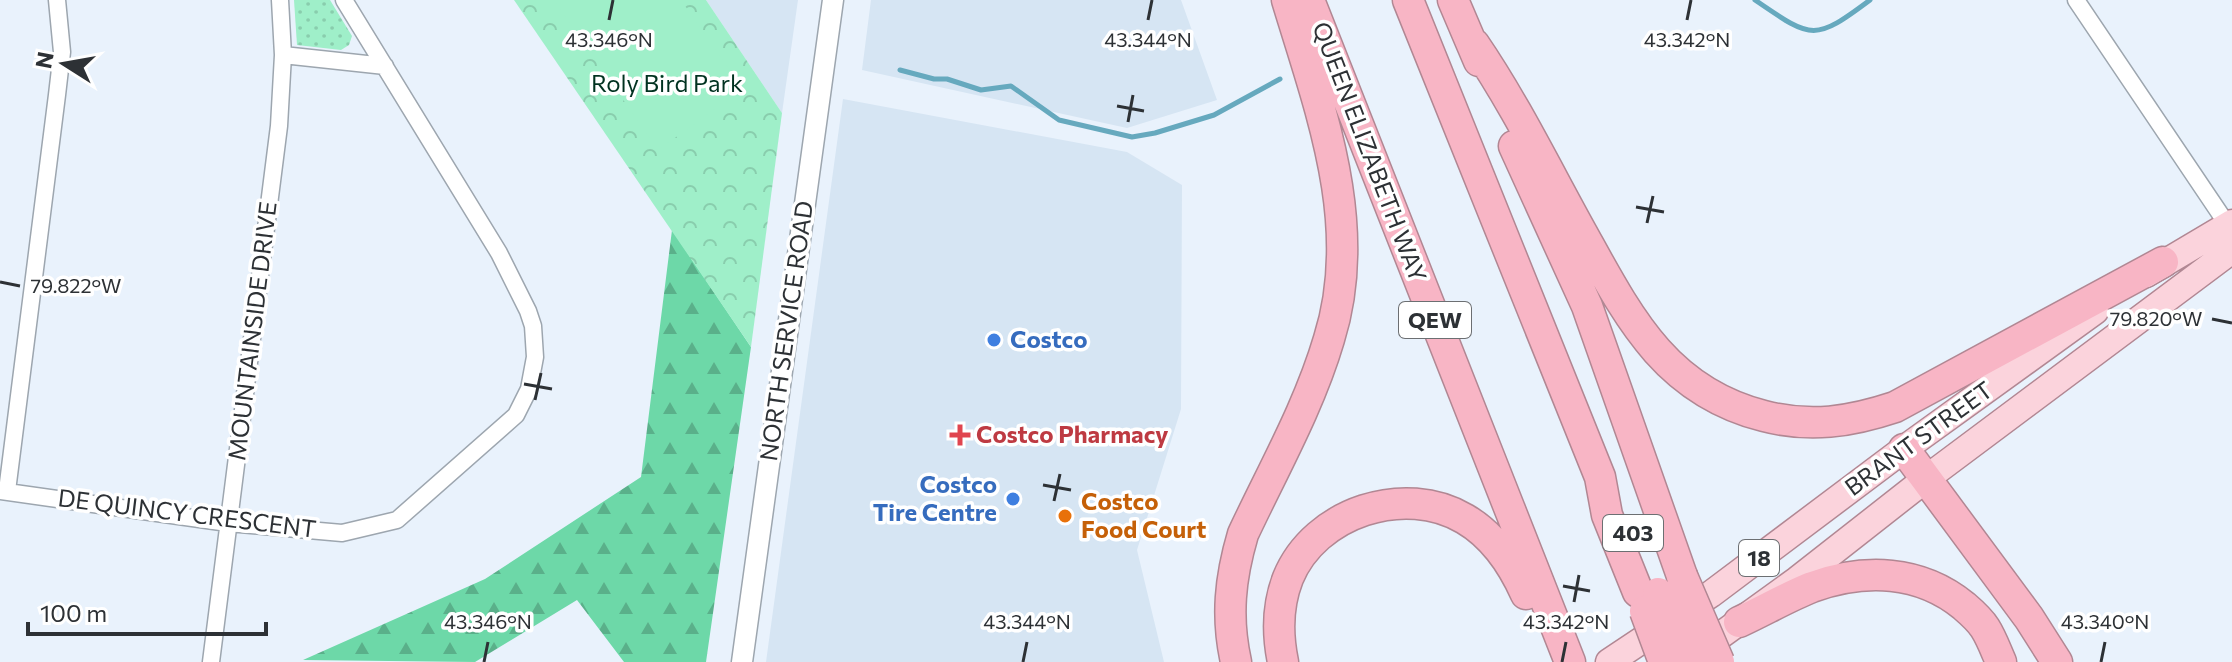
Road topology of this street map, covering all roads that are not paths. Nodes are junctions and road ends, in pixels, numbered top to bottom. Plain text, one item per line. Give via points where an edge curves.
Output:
1 (57, 0) edge
2 (280, 0) edge
3 (344, 0) edge
4 (833, 0) edge
5 (1287, 0) edge
6 (1309, 0) edge
7 (1408, 0) edge
8 (1453, 0) edge
9 (2076, 0) edge
10 (1474, 44) junction
11 (283, 55) junction
12 (385, 66) junction
13 (2231, 232) edge
14 (2163, 262) junction
15 (1904, 449) junction
16 (1927, 478) junction
17 (4, 491) edge
18 (228, 523) junction
19 (1659, 587) junction
20 (1739, 622) junction
21 (1563, 655) edge
22 (211, 662) edge
23 (742, 662) edge
24 (1236, 662) edge
25 (1283, 662) edge
26 (1609, 662) edge
27 (1664, 662) edge
28 (1686, 662) edge
29 (1719, 662) edge
30 (2001, 662) edge
31 (2057, 662) edge

1 - 17 street via 62,52
2 - 11 street, MOUNTAINSIDE DRIVE
3 - 12 street, DE QUINCY CRESCENT
4 - 23 street, NORTH SERVICE ROAD
5 - 24 highway via 1333,154 1342,227 1340,271 1330,336 1314,382 1237,555 1229,617
6 - 21 highway, QUEEN ELIZABETH WAY / QEW
7 - 19 highway via 1600,477 1607,515
8 - 10 highway
9 - 13 street
10 - 14 highway via 1643,333 1679,374 1723,404 1747,412 1780,420 1837,422 1895,407
10 - 19 highway via 1486,85 1587,306
11 - 12 street
11 - 18 street, MOUNTAINSIDE DRIVE via 279,126
12 - 18 street, DE QUINCY CRESCENT via 499,253 528,311 535,357 529,389 516,415 397,520 342,533
13 - 14 main road, BRANT STREET / 18
13 - 16 main road, BRANT STREET / 18
14 - 15 main road, BRANT STREET / 18
15 - 16 highway
15 - 26 main road, BRANT STREET / 18 via 1711,594
16 - 20 main road, BRANT STREET / 18
16 - 31 highway
17 - 18 street, DE QUINCY CRESCENT
18 - 22 street, MOUNTAINSIDE DRIVE
19 - 27 highway, bridge
19 - 28 highway, bridge
19 - 29 highway, bridge
20 - 28 main road, BRANT STREET / 18
20 - 30 highway via 1814,587 1897,575 1921,580 1960,603 1984,626
21 - 25 highway via 1515,569 1487,535 1442,509 1404,503 1370,507 1346,518 1303,555 1289,575 1279,607

